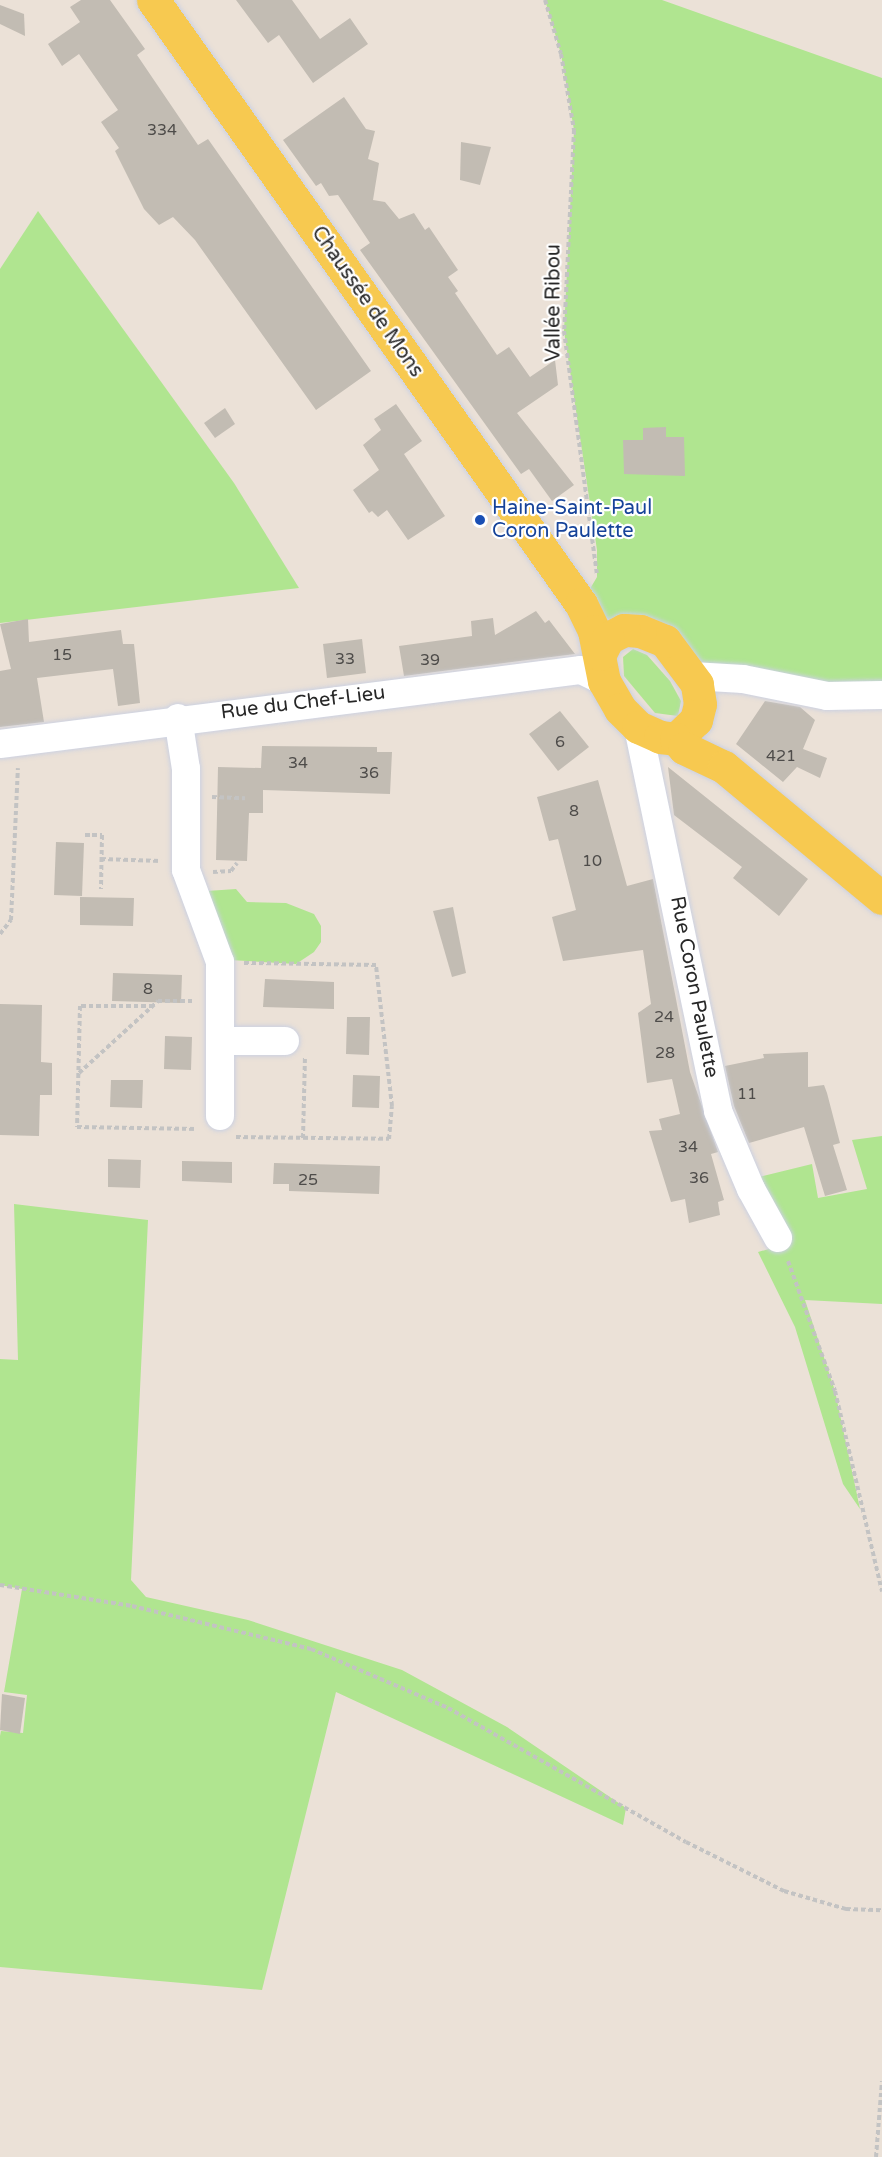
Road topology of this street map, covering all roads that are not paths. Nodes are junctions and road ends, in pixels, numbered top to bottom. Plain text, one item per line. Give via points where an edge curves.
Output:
1 (153, 0) edge
2 (581, 604) junction
3 (624, 630) junction
4 (602, 667) junction
5 (692, 675) junction
6 (882, 695) edge
7 (178, 718) junction
8 (638, 727) junction
9 (686, 730) junction
10 (7, 743) edge
11 (882, 898) edge
12 (222, 1041) junction
13 (285, 1041) road end
14 (226, 1126) road end
15 (778, 1238) road end

1 - 2 main road, Chaussée de Mons
2 - 3 main road
2 - 4 main road
3 - 4 main road via 608,638
3 - 5 main road via 640,631 665,641
4 - 7 street, Rue du Chef-Lieu
4 - 8 main road via 620,709
5 - 6 street via 743,679 827,696
5 - 9 main road via 700,704
7 - 10 street, Rue du Chef-Lieu
7 - 12 street via 186,797 186,861 190,887 220,962
8 - 9 main road
8 - 15 street, Rue Coron Paulette via 718,1111 751,1189
9 - 11 main road via 684,748 724,767
12 - 13 street
12 - 14 street

